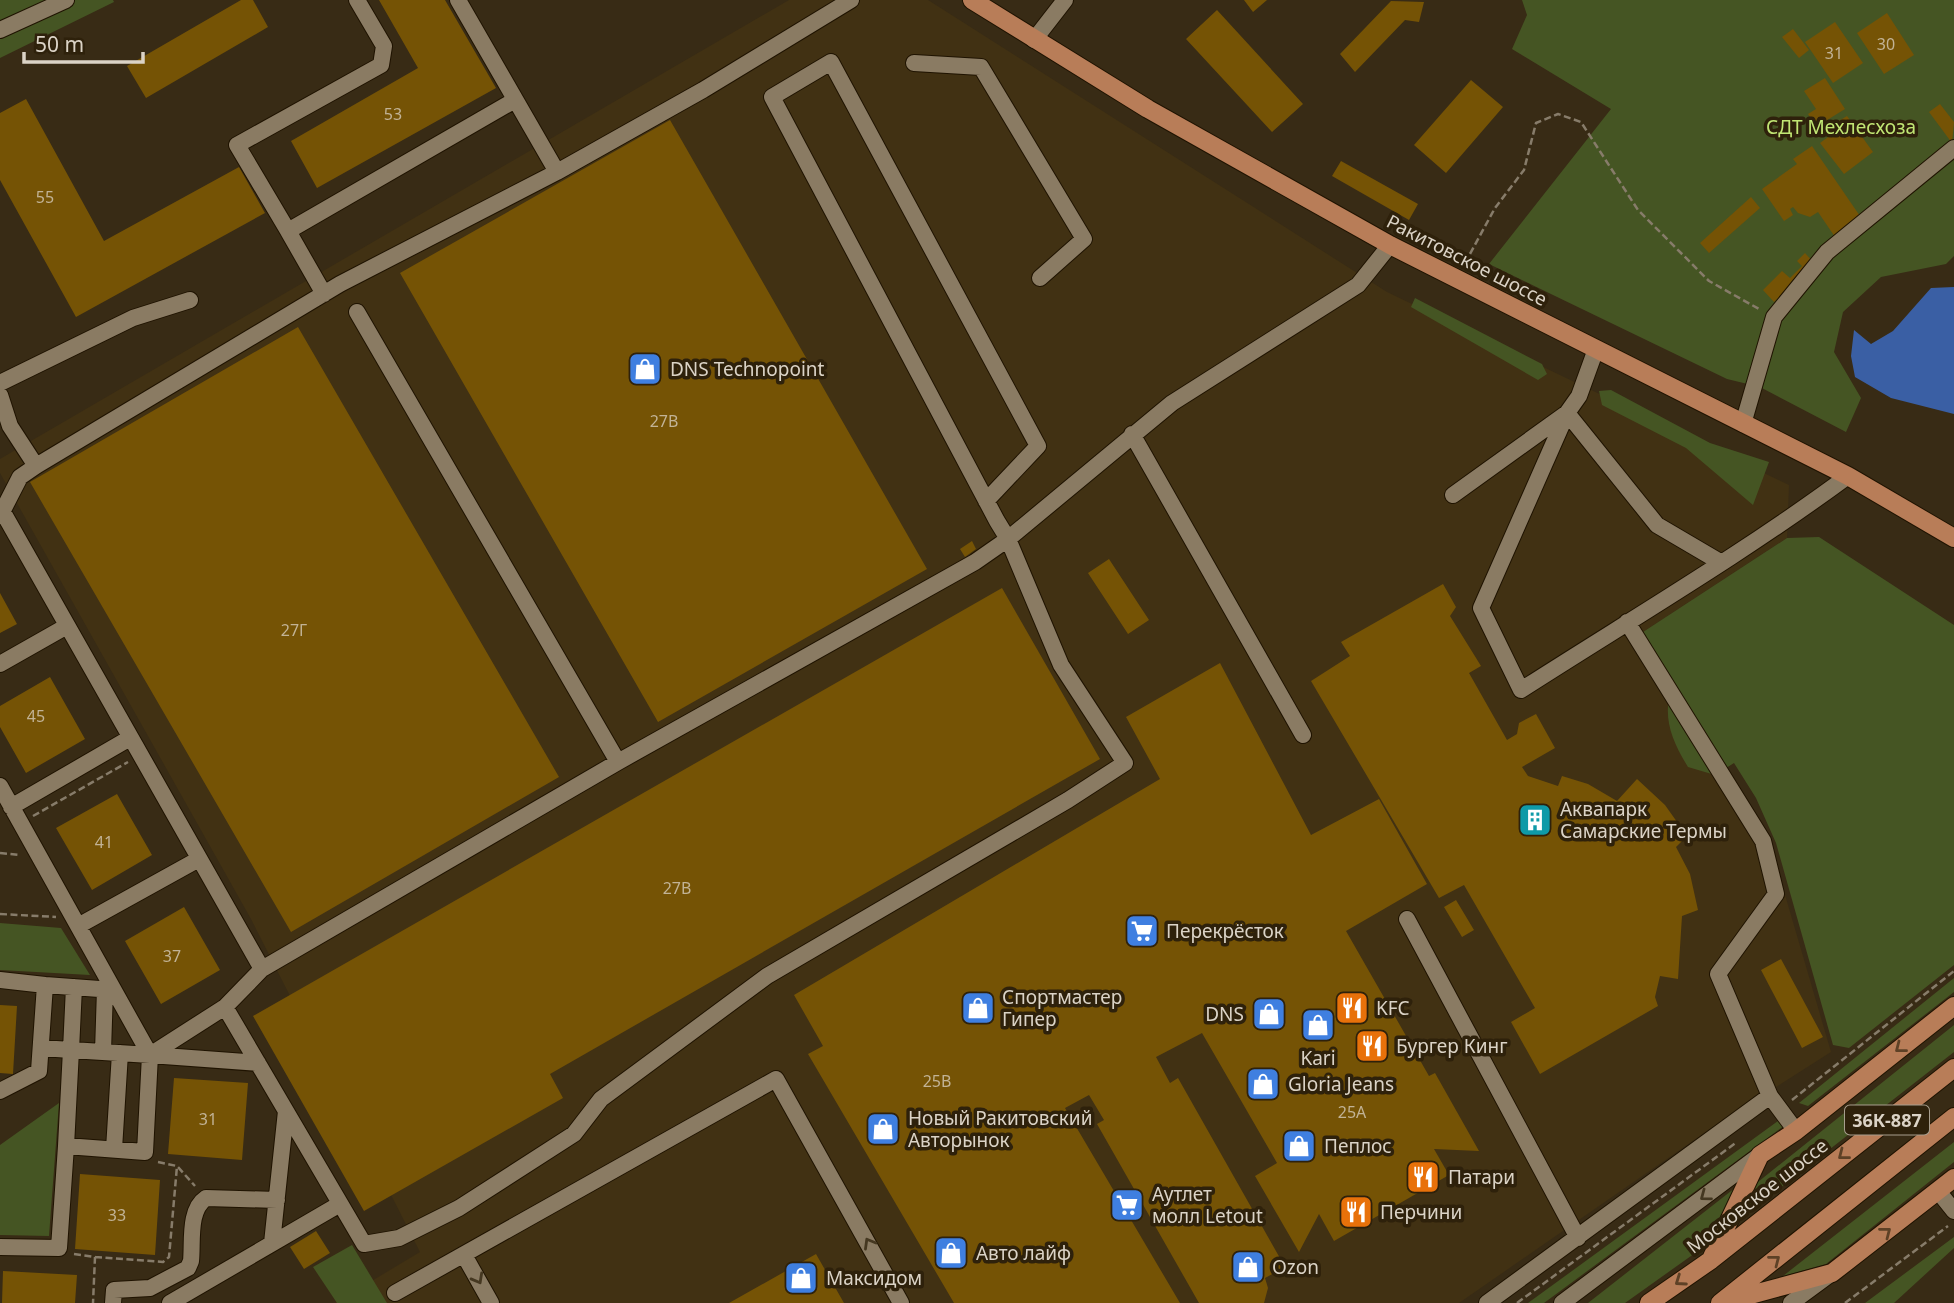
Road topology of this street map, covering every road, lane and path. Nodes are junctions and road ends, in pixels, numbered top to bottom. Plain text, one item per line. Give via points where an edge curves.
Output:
1 (66, 0) edge
2 (357, 0) edge
3 (458, 0) edge
4 (851, 0) edge
5 (972, 0) edge
6 (1065, 0) edge
7 (0, 30) edge
8 (1034, 40) junction
9 (914, 64) dead end
10 (516, 100) junction
11 (1954, 148) edge
12 (557, 172) junction
13 (288, 231) junction
14 (1390, 245) junction
15 (1040, 278) dead end
16 (1456, 279) junction
17 (324, 293) junction
18 (190, 300) dead end
19 (357, 312) dead end
20 (1774, 317) junction
21 (1596, 349) junction
22 (0, 383) edge
23 (0, 395) edge
24 (1567, 413) junction
25 (1743, 424) junction
26 (1132, 434) junction
27 (36, 467) junction
28 (1848, 476) junction
29 (1453, 495) dead end
30 (986, 501) junction
31 (2, 515) edge
32 (1954, 538) edge
33 (1009, 539) junction
34 (1720, 562) junction
35 (1627, 622) junction
36 (67, 626) junction
37 (0, 664) edge
38 (1303, 735) dead end
39 (130, 738) junction
40 (140, 755) junction
41 (618, 762) junction
42 (0, 786) edge
43 (12, 807) junction
44 (20, 823) junction
45 (0, 853) edge
46 (27, 856) dead end
47 (199, 859) junction
48 (0, 914) edge
49 (63, 917) dead end
50 (1407, 919) dead end
51 (78, 926) junction
52 (262, 970) junction
53 (0, 980) edge
54 (45, 985) junction
55 (74, 987) junction
56 (109, 989) junction
57 (1954, 1006) edge
58 (225, 1007) junction
59 (41, 1048) junction
60 (71, 1050) junction
61 (103, 1052) junction
62 (120, 1053) junction
63 (150, 1055) junction
64 (258, 1063) junction
65 (1954, 1068) edge
66 (0, 1091) edge
67 (1770, 1096) junction
68 (286, 1111) junction
69 (1954, 1117) edge
70 (1796, 1131) junction
71 (66, 1146) junction
72 (114, 1149) junction
73 (145, 1152) junction
74 (1760, 1155) junction
75 (177, 1166) junction
76 (1954, 1178) edge
77 (1938, 1191) junction
78 (206, 1198) junction
79 (277, 1200) junction
80 (340, 1204) junction
81 (1954, 1211) edge
82 (1954, 1222) edge
83 (1578, 1238) junction
84 (272, 1243) junction
85 (0, 1247) edge
86 (59, 1248) junction
87 (464, 1255) junction
88 (95, 1257) junction
89 (1711, 1260) junction
90 (188, 1268) junction
91 (1832, 1273) junction
92 (199, 1286) junction
93 (396, 1293) dead end
94 (93, 1303) edge
95 (113, 1303) edge
96 (170, 1303) edge
97 (491, 1303) edge
98 (901, 1303) edge
99 (1487, 1303) edge
100 (1562, 1303) edge
101 (1649, 1303) edge
102 (1720, 1303) edge
103 (1791, 1303) edge
104 (1845, 1303) edge

1 - 7 street
2 - 13 street via 384,46 381,65 237,145
3 - 10 street
4 - 12 street
5 - 8 main road, Ракитовское шоссе
6 - 8 street
8 - 14 main road, Ракитовское шоссе
9 - 15 street via 981,67 1084,239
10 - 12 street
10 - 13 street
11 - 20 street via 1827,251
12 - 17 street
13 - 17 street
14 - 16 main road, Ракитовское шоссе
14 - 26 street via 1358,285 1172,403
16 - 20 path via 1495,208 1524,170 1536,123 1558,114 1581,122 1638,210 1709,281
16 - 21 main road, Ракитовское шоссе
17 - 27 street
18 - 22 street via 134,318
19 - 41 street
20 - 25 street
21 - 24 street via 1579,396
21 - 25 main road, Ракитовское шоссе
23 - 27 street via 10,426
24 - 29 street
24 - 34 street via 1657,525
24 - 35 street via 1481,608 1521,690
25 - 28 main road, Ракитовское шоссе
26 - 33 street
26 - 38 street
27 - 31 street via 20,477
28 - 32 main road, Ракитовское шоссе
28 - 34 street
30 - 30 street via 772,97 831,62 1038,446
30 - 33 street
31 - 36 street
33 - 41 street
33 - 80 street via 1061,665 1125,762 767,976 601,1099 574,1134 459,1208 398,1238 364,1244
34 - 35 street
35 - 67 street via 1763,841 1776,894 1718,974
36 - 37 street
36 - 39 street
39 - 40 street
39 - 43 street
40 - 44 path
40 - 47 street
41 - 52 street
42 - 43 street
43 - 44 street
44 - 51 street
45 - 46 path
47 - 51 street
47 - 52 street
48 - 49 path
50 - 83 street
51 - 56 street
52 - 58 street
53 - 54 street
54 - 55 street
54 - 59 street
55 - 56 street
55 - 60 street
56 - 61 street
56 - 63 street
57 -> 70 main road
58 - 63 street
58 - 64 street
59 - 60 street
59 - 66 street via 39,1071
60 - 61 street
60 - 71 street
61 - 62 street
62 - 63 street
62 - 72 street
63 - 64 street
63 - 73 street
64 - 68 street
65 -> 89 main road, Московское шоссе / 36К-887
67 - 70 street
67 - 83 street
68 - 79 street
68 - 80 street
102 -> 69 main road, 36К-887
70 - 74 main road
71 - 72 street
71 - 86 street
72 - 73 street
73 - 75 path via 154,1161
74 - 89 main road
74 -> 100 street
75 - 78 path
75 - 88 path via 169,1256 163,1262
76 - 77 main road
77 - 81 street
91 -> 77 main road
78 - 79 street
78 - 90 street via 195,1211
79 - 84 street
80 - 84 street
82 - 104 path
83 - 99 street
84 - 92 street
85 - 86 street
86 - 88 path via 64,1253
87 - 93 street
87 -> 97 street
98 -> 87 street via 776,1079
88 - 94 path
89 -> 101 main road, Московское шоссе / 36К-887
90 - 92 street
90 - 95 street via 150,1288 114,1290
91 - 102 main road
91 - 103 street
92 - 96 street

